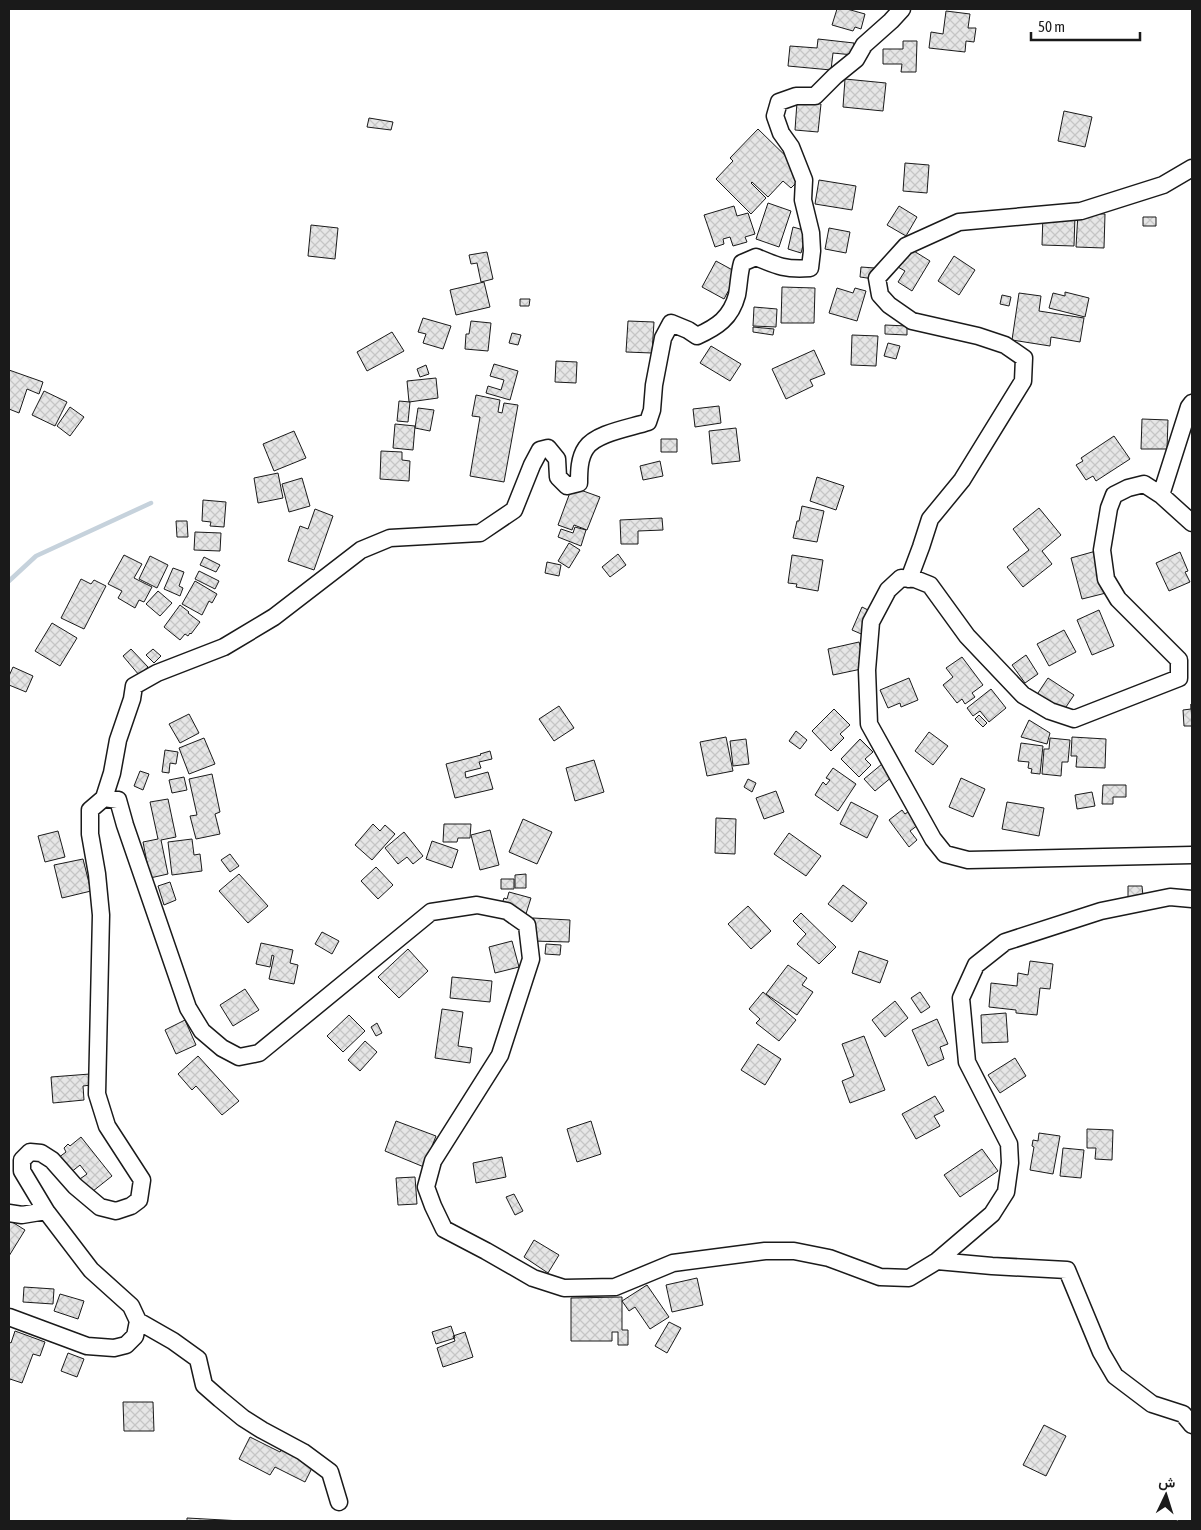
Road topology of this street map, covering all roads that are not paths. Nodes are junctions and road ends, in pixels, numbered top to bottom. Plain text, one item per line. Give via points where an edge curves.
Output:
1 (902, 9) edge
2 (1192, 168) edge
3 (1192, 403) edge
4 (1161, 495) junction
5 (1192, 524) edge
6 (909, 579) junction
7 (104, 798) junction
8 (1192, 855) edge
9 (1192, 899) edge
10 (46, 1211) junction
11 (9, 1213) edge
12 (937, 1261) junction
13 (9, 1317) edge
14 (138, 1320) junction
15 (1192, 1425) edge
16 (339, 1502) dead end

1 - 7 street via 864,45 856,59 815,96 796,96 779,102 776,116 780,133 790,147 804,180 803,200 812,233 810,268 792,270 756,257 742,263 732,310 716,327 697,336 671,323 663,338 648,422 602,435 586,448 579,466 579,483 567,486 558,477 557,459 548,448 540,450 514,510 480,533 390,538 361,550 266,622 224,646 157,673 134,686
2 - 6 street via 1163,185 1081,211 959,222 906,246 877,278 880,295 912,321 978,336 1005,345 1024,358 1024,380 962,480 930,519
3 - 4 street
4 - 5 street
4 - 6 street via 1144,484 1114,495 1102,550 1106,579 1118,599 1179,660 1179,678 1074,719 1050,711 1024,695 966,636 930,585
6 - 8 street via 901,578 888,590 871,622 867,670 869,724 933,839 945,854 968,860
7 - 10 street via 90,810 90,834 101,915 97,1094 107,1126 142,1180 139,1200 116,1211 100,1207 52,1160 41,1153 30,1152 22,1160 22,1171
7 - 12 street via 118,800 188,1008 202,1031 239,1057 259,1053 431,912 477,905 507,910 527,925 531,959 500,1055 433,1161 426,1187 444,1230 533,1278 564,1288 614,1287 673,1262 765,1251 794,1251 829,1258 880,1277 909,1278
9 - 12 street via 1170,897 1100,911 1005,942 976,966 962,998 967,1062 1009,1144 1009,1173 1006,1192 992,1214
10 - 11 street via 22,1215
10 - 14 street via 91,1270 131,1306
12 - 15 street via 1067,1270 1101,1352 1115,1376 1152,1404 1183,1414
13 - 14 street via 87,1346 114,1348 126,1345 135,1336
14 - 16 street via 198,1359 204,1385 243,1418 303,1452 330,1472

